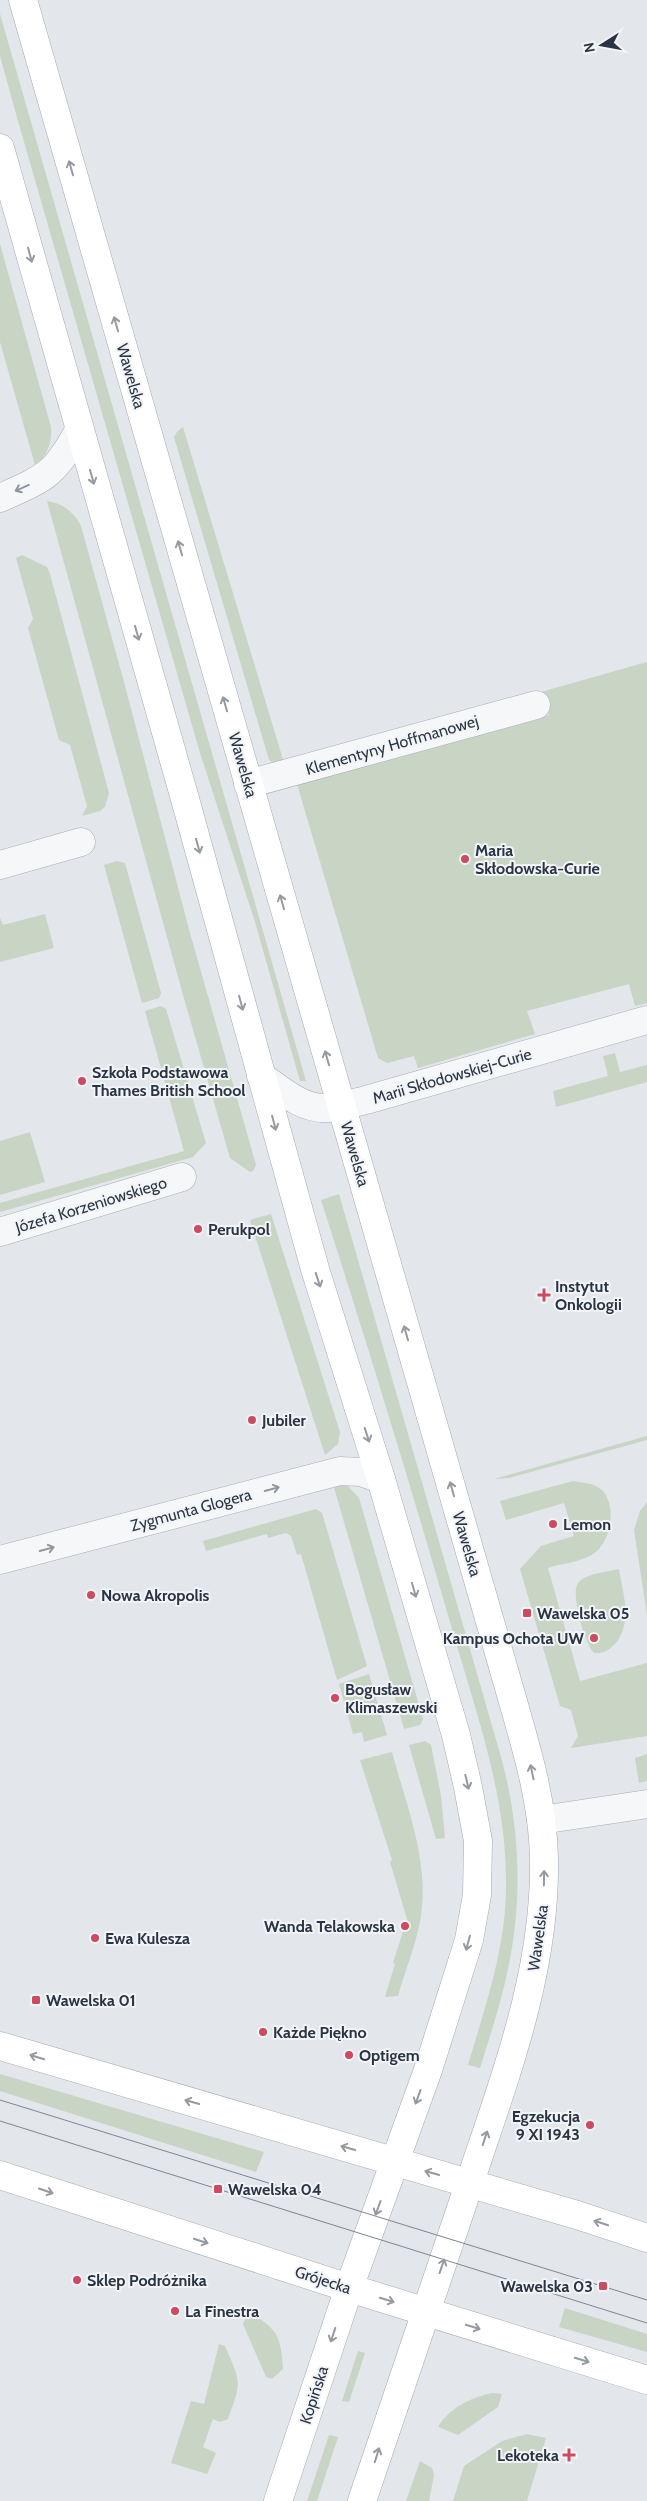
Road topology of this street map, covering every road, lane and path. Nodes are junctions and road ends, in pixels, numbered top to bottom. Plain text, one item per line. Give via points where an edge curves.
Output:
1 (23, 0) edge
2 (0, 148) edge
3 (78, 430) junction
4 (0, 498) edge
5 (536, 705) dead end
6 (248, 784) junction
7 (81, 842) dead end
8 (0, 865) edge
9 (647, 1020) edge
10 (262, 1076) junction
11 (341, 1105) junction
12 (182, 1177) dead end
13 (0, 1232) edge
14 (382, 1479) junction
15 (0, 1560) edge
16 (647, 1804) edge
17 (541, 1820) junction
18 (0, 2046) edge
19 (394, 2162) junction
20 (0, 2175) edge
21 (469, 2184) junction
22 (647, 2238) edge
23 (349, 2288) junction
24 (426, 2312) junction
25 (647, 2380) edge
26 (278, 2501) edge
27 (362, 2501) edge

6 -> 1 main road, Wawelska
2 -> 3 main road
3 -> 4 street via 64,458 51,472 37,482
3 -> 10 main road
5 - 6 street, Klementyny Hoffmanowej
11 -> 6 main road, Wawelska
7 - 8 street
9 - 11 street, Marii Skłodowskiej-Curie
10 - 11 street, Marii Skłodowskiej-Curie via 302,1103 321,1108
10 -> 14 main road via 315,1269
17 -> 11 main road, Wawelska via 531,1767 512,1698
12 - 13 street, Józefa Korzeniowskiego
15 -> 14 street, Zygmunta Glogera via 340,1471 361,1472
14 -> 19 main road via 456,1735 478,1841 478,1895 469,1940 428,2070
16 - 17 street
21 -> 17 main road, Wawelska via 512,2056 536,1959 544,1893
19 -> 18 main road
21 -> 19 main road
19 -> 23 main road
20 -> 23 main road, Grójecka
22 -> 21 main road
24 -> 21 main road, Wawelska
23 -> 24 main road, Grójecka
23 -> 26 main road, Kopińska
24 -> 25 main road, Grójecka
27 -> 24 main road

